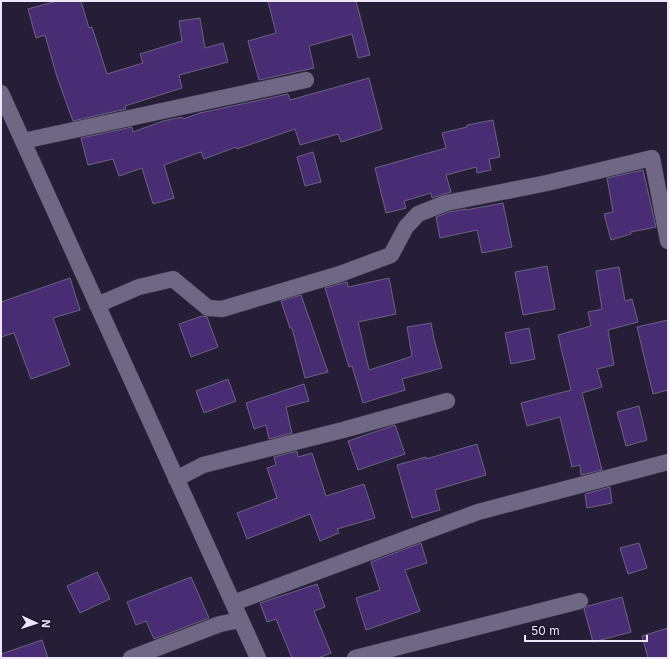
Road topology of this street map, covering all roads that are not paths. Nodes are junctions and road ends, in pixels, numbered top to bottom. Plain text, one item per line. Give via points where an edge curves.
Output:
1 (306, 80) dead end
2 (1, 93) edge
3 (23, 141) junction
4 (668, 241) edge
5 (97, 306) junction
6 (447, 402) dead end
7 (668, 462) edge
8 (176, 479) junction
9 (580, 601) dead end
10 (233, 603) junction
11 (240, 620) junction
12 (131, 658) edge
13 (258, 658) edge
14 (355, 658) edge

1 - 3 street
2 - 3 street
3 - 5 street
4 - 5 street via 652,158 547,183 446,203 418,214 406,228 391,255 340,274 222,309 208,308 173,279 139,286
5 - 8 street
6 - 8 street via 203,465
7 - 10 street via 478,512
8 - 10 street
9 - 14 street
10 - 11 street
11 - 12 street via 220,624
11 - 13 street

